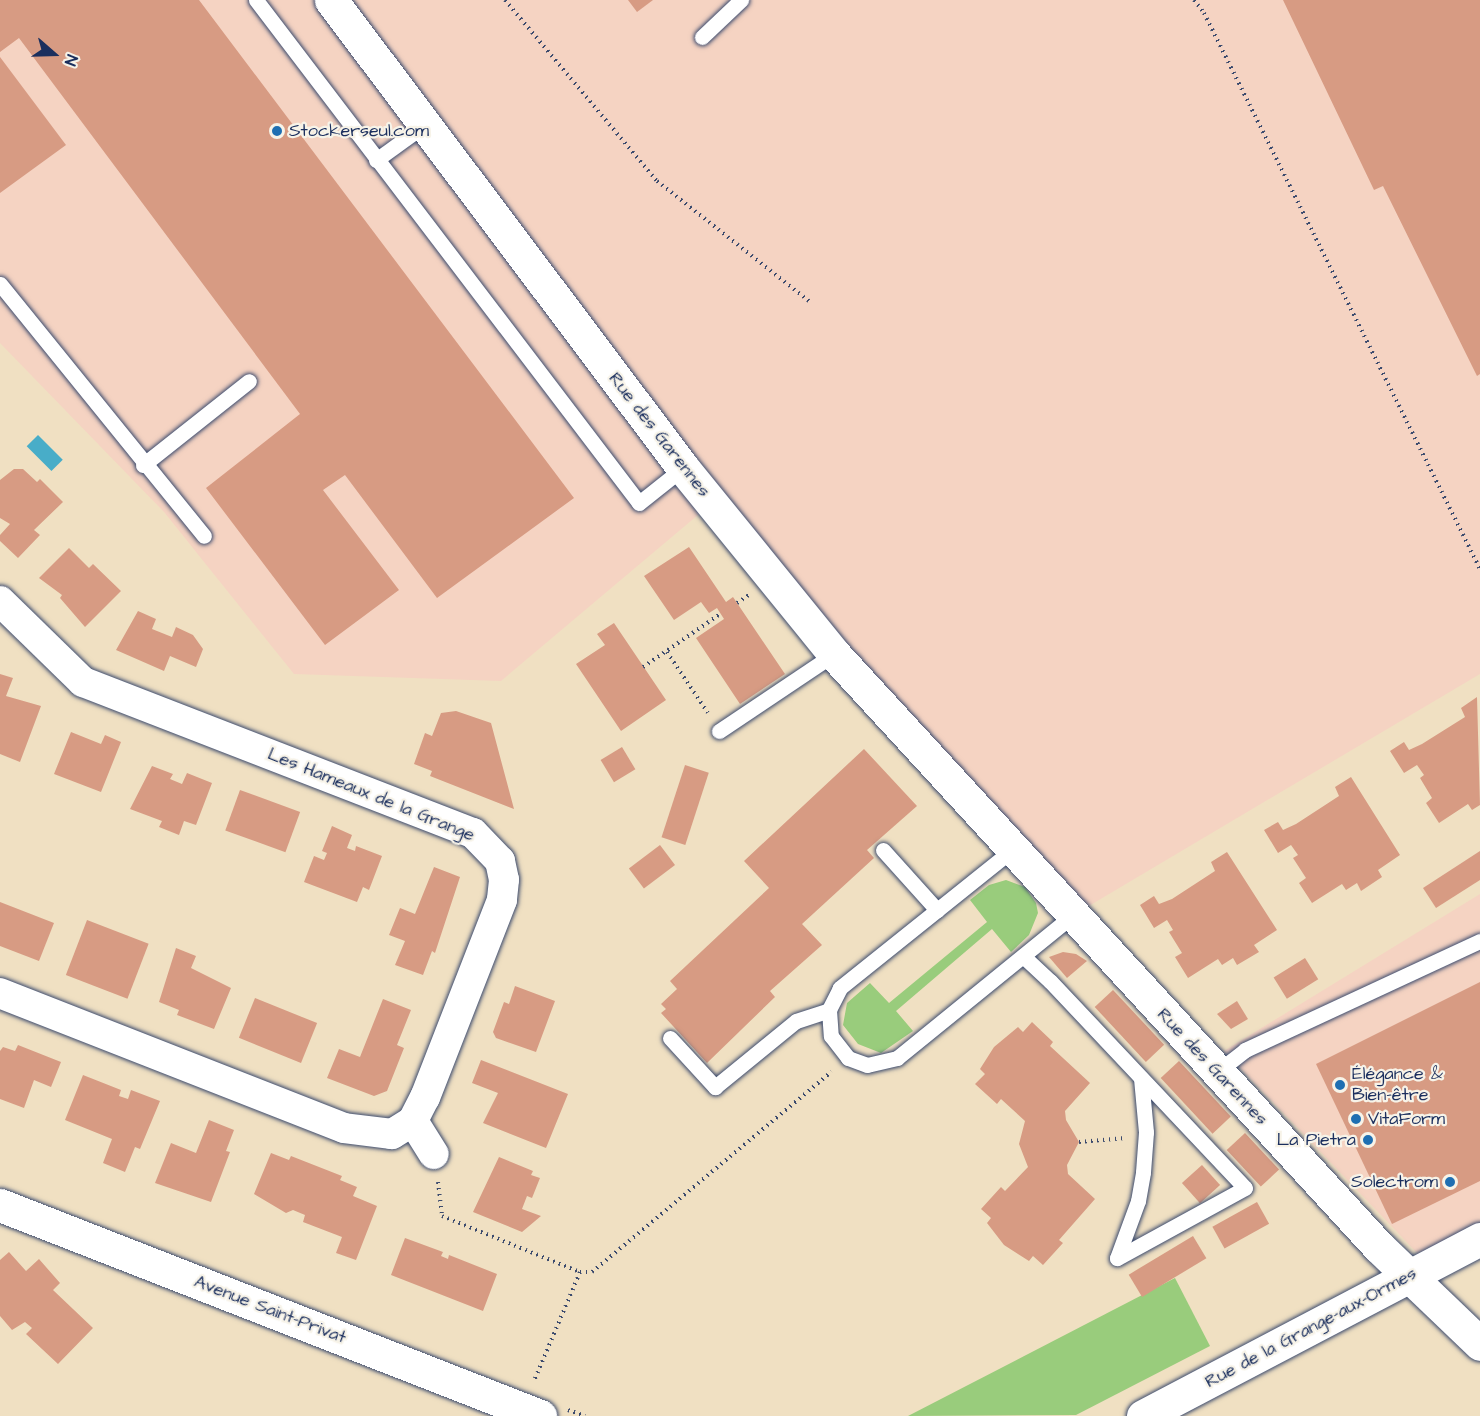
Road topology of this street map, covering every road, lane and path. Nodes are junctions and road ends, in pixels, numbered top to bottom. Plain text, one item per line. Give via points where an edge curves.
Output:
1 (256, 0) edge
2 (331, 0) edge
3 (505, 0) edge
4 (741, 0) edge
5 (1194, 0) edge
6 (702, 37) dead end
7 (423, 126) junction
8 (376, 160) junction
9 (0, 284) edge
10 (809, 301) dead end
11 (249, 381) dead end
12 (142, 465) junction
13 (683, 468) junction
14 (204, 536) dead end
15 (1480, 568) edge
16 (0, 601) edge
17 (720, 614) dead end
18 (667, 652) junction
19 (834, 654) junction
20 (643, 666) dead end
21 (719, 731) joint
22 (883, 850) dead end
23 (1012, 850) junction
24 (937, 910) junction
25 (1072, 916) junction
26 (1480, 941) edge
27 (1023, 956) junction
28 (0, 993) edge
29 (829, 1010) junction
30 (670, 1038) dead end
31 (848, 1058) junction
32 (1218, 1072) junction
33 (1141, 1078) junction
34 (413, 1121) junction
35 (1146, 1136) junction
36 (1079, 1142) dead end
37 (434, 1154) joint
38 (0, 1205) edge
39 (1480, 1239) edge
40 (580, 1272) junction
41 (1410, 1276) junction
42 (1480, 1344) edge
43 (531, 1413) edge
44 (1143, 1416) edge

1 - 8 lane
2 - 7 street, Rue des Garennes
3 - 10 path via 657,181
4 - 6 lane
5 - 15 path via 1204,13
7 - 8 lane
7 - 13 street, Rue des Garennes
8 - 13 lane via 639,503
9 - 12 lane
11 - 12 lane
12 - 14 lane
13 - 19 street, Rue des Garennes
16 - 34 street, Les Hameaux de la Grange via 83,682 473,833 488,845 500,861 504,880 502,900
17 - 18 path
18 - 20 path
18 - 21 path
19 - 21 lane
19 - 23 street, Rue des Garennes
22 - 24 lane
23 - 24 lane
23 - 25 street, Rue des Garennes
24 - 29 lane via 840,988
25 - 27 lane
25 - 32 street, Rue des Garennes
26 - 32 lane via 1245,1050
27 - 31 lane via 897,1058 867,1065
27 - 33 lane
28 - 34 street via 344,1128 392,1134
29 - 30 lane via 796,1021 715,1087
29 - 31 lane via 831,1036
31 - 40 path via 592,1272
32 - 41 street, Rue des Garennes
33 - 35 lane
33 - 35 lane via 1245,1188 1117,1258 1138,1201
34 - 37 street
35 - 36 path
37 - 40 path via 442,1216
38 - 43 street, Avenue Saint-Privat
39 - 41 street, Rue de la Grange-aux-Ormes
40 - 43 path
41 - 42 street, Rue des Garennes
41 - 44 street, Rue de la Grange-aux-Ormes

